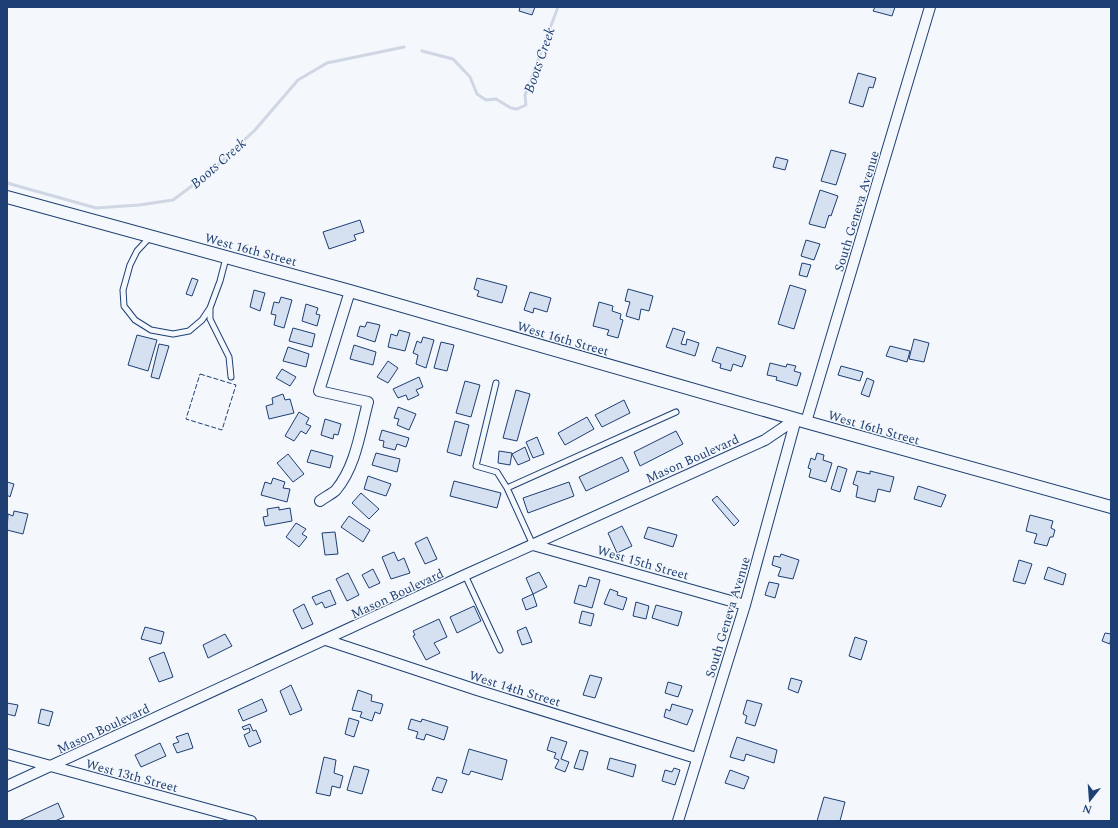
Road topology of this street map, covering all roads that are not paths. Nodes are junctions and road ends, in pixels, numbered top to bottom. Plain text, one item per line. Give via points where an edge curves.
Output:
1 (930, 7) edge
2 (7, 197) edge
3 (150, 236) junction
4 (226, 257) junction
5 (350, 290) junction
6 (210, 308) junction
7 (231, 377) dead end
8 (496, 383) dead end
9 (676, 412) dead end
10 (801, 421) junction
11 (507, 488) junction
12 (320, 501) dead end
13 (1111, 507) edge
14 (533, 545) junction
15 (465, 575) junction
16 (745, 604) junction
17 (326, 640) junction
18 (500, 650) dead end
19 (7, 754) edge
20 (696, 758) junction
21 (51, 766) junction
22 (7, 786) edge
23 (251, 821) edge
24 (678, 821) edge

1 - 10 street, South Geneva Avenue via 874,199
2 - 3 street, West 16th Street
3 - 4 street, West 16th Street
3 - 6 lane via 137,251 130,265 123,290 124,306 134,320 151,330 173,334 189,331 202,320
4 - 5 street, West 16th Street
4 - 6 lane
5 - 10 street, West 16th Street
5 - 12 street via 319,391 368,402 354,454 344,477 335,491
6 - 7 lane via 210,320 229,357
8 - 11 lane via 476,466 497,472
9 - 11 lane
10 - 13 street, West 16th Street
10 - 14 street, Mason Boulevard via 765,440
10 - 16 street, South Geneva Avenue
11 - 14 lane
14 - 15 street, Mason Boulevard
14 - 16 street, West 15th Street
15 - 17 street, Mason Boulevard
15 - 18 lane
16 - 20 street, South Geneva Avenue
17 - 20 street, West 14th Street
17 - 21 street, Mason Boulevard
19 - 21 street, West 13th Street
20 - 24 street, South Geneva Avenue
21 - 22 street, Mason Boulevard
21 - 23 street, West 13th Street

